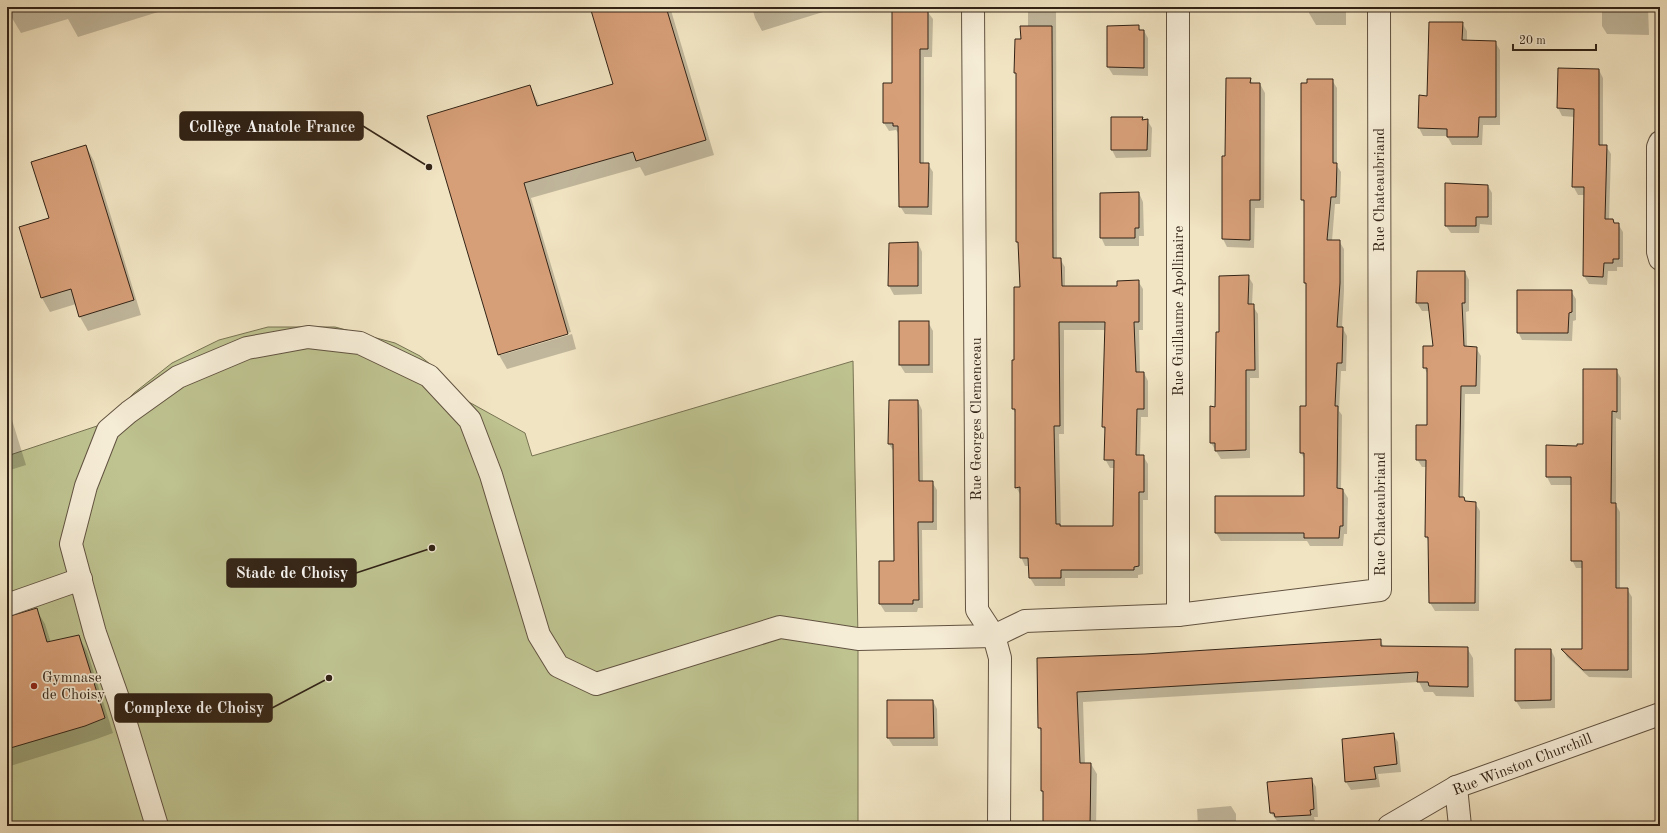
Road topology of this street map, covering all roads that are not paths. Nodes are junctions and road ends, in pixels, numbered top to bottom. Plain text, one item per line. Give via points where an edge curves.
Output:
1 (973, 7) edge
2 (1178, 7) edge
3 (1379, 7) edge
4 (1660, 142) edge
5 (1660, 259) edge
6 (81, 579) junction
7 (7, 605) edge
8 (1178, 615) junction
9 (994, 636) junction
10 (1660, 714) edge
11 (1456, 787) junction
12 (157, 826) edge
13 (998, 826) edge
14 (1389, 826) edge
15 (1460, 826) edge

1 - 9 street, Rue Georges Clemenceau via 977,610
2 - 8 street, Rue Guillaume Apollinaire
3 - 8 street, Rue Chateaubriand via 1380,590
4 - 5 street
6 - 7 street
6 - 9 street, Rue Chateaubriand via 71,544 86,486 108,430 128,412 178,377 247,348 308,337 360,343 429,376 470,420 490,475 539,636 558,666 596,684 780,627 858,639
6 - 12 street, Rue Chateaubriand via 95,633 119,701
8 - 9 street, Rue Chateaubriand via 1025,621
9 - 13 street, Rue Georges Clemenceau via 1000,658
10 - 11 street, Rue Winston Churchill
11 - 14 street, Rue Winston Churchill
11 - 15 street

